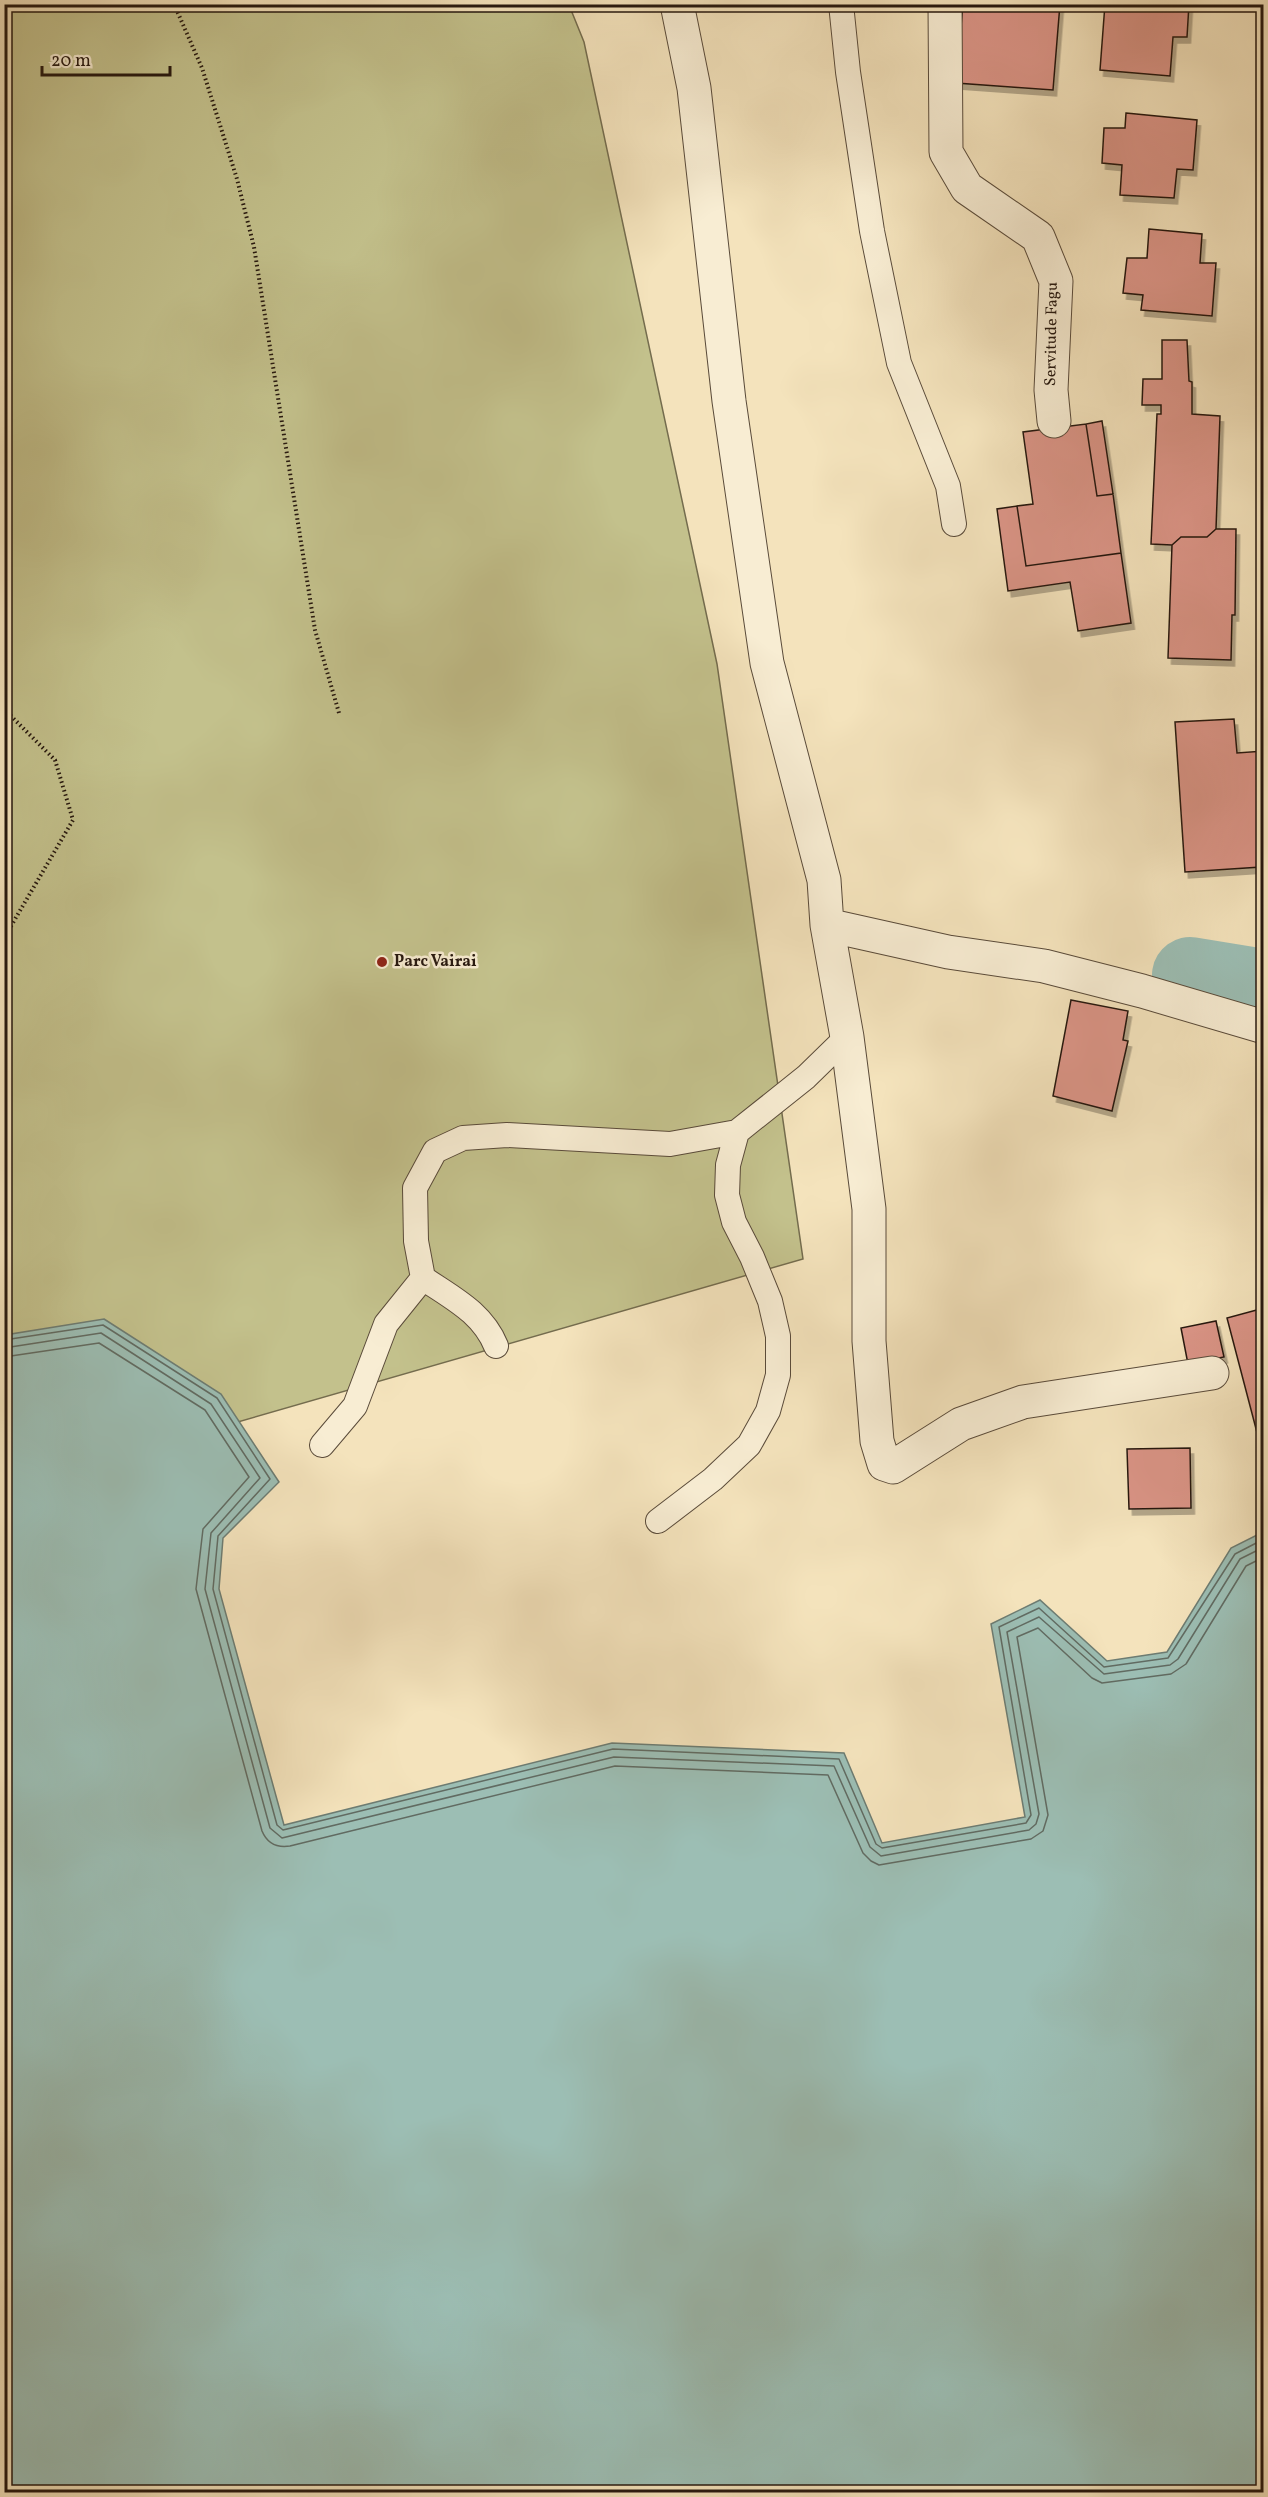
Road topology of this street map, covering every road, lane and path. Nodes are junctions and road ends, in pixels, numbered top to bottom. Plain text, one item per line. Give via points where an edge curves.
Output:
1 (174, 4) edge
2 (677, 4) edge
3 (841, 4) edge
4 (945, 4) edge
5 (1054, 422) dead end
6 (954, 524) dead end
7 (4, 709) edge
8 (339, 713) dead end
9 (827, 925) junction
10 (4, 938) edge
11 (1263, 1027) edge
12 (847, 1037) junction
13 (737, 1132) junction
14 (423, 1278) junction
15 (496, 1346) dead end
16 (1212, 1373) dead end
17 (322, 1444) dead end
18 (658, 1521) dead end

1 - 8 path via 202,68 254,247 315,630
2 - 9 street via 694,88 729,401 767,663 824,880
3 - 6 lane via 872,231 899,363 948,486
4 - 5 street, Servitude Fagu via 946,152 967,188 1038,237 1056,281 1051,390
7 - 10 path via 56,760 72,820
9 - 11 street via 948,952 1044,966
9 - 12 street
12 - 13 lane via 806,1077
12 - 16 street via 869,1209 869,1341 877,1442 884,1464 893,1467 961,1425 1023,1402
13 - 14 lane via 670,1144 507,1135 463,1138 435,1151 415,1188 416,1241
13 - 18 lane via 728,1165 726,1195 770,1301 778,1336 778,1375 768,1411 749,1445 713,1479
14 - 15 lane via 473,1311 489,1329
14 - 17 lane via 386,1324 355,1406

